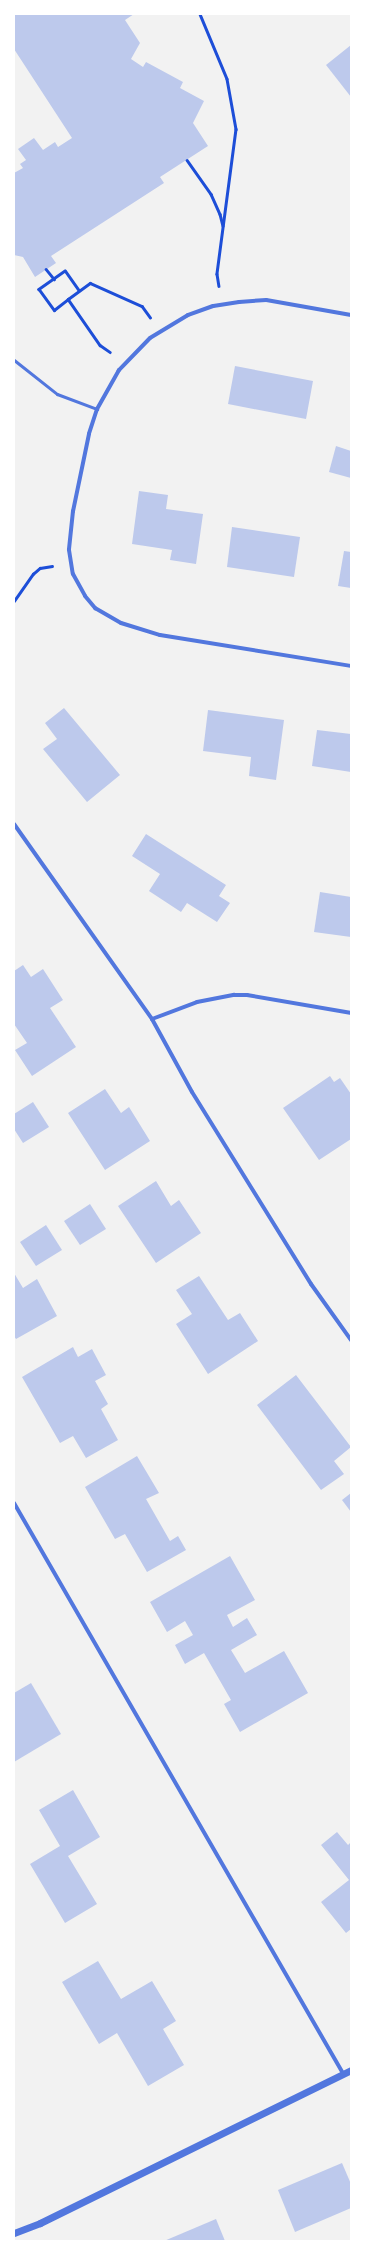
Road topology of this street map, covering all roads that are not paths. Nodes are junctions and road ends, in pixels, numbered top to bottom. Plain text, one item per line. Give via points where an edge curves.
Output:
1 (351, 315) edge
2 (14, 360) edge
3 (97, 408) junction
4 (351, 666) edge
5 (14, 824) edge
6 (351, 1013) edge
7 (152, 1019) junction
8 (351, 1340) edge
9 (14, 1503) edge
10 (351, 2070) edge
11 (344, 2075) junction
12 (14, 2233) edge

1 - 3 street via 266,300 222,304 188,315 160,331 137,350 109,384
2 - 3 lane via 57,394
3 - 4 street via 89,434 70,536 70,561 78,586 96,608 128,625 160,635
5 - 7 street
6 - 7 street via 234,995 197,1002
7 - 8 street via 192,1092 310,1284
9 - 11 street
10 - 11 street
11 - 12 street

